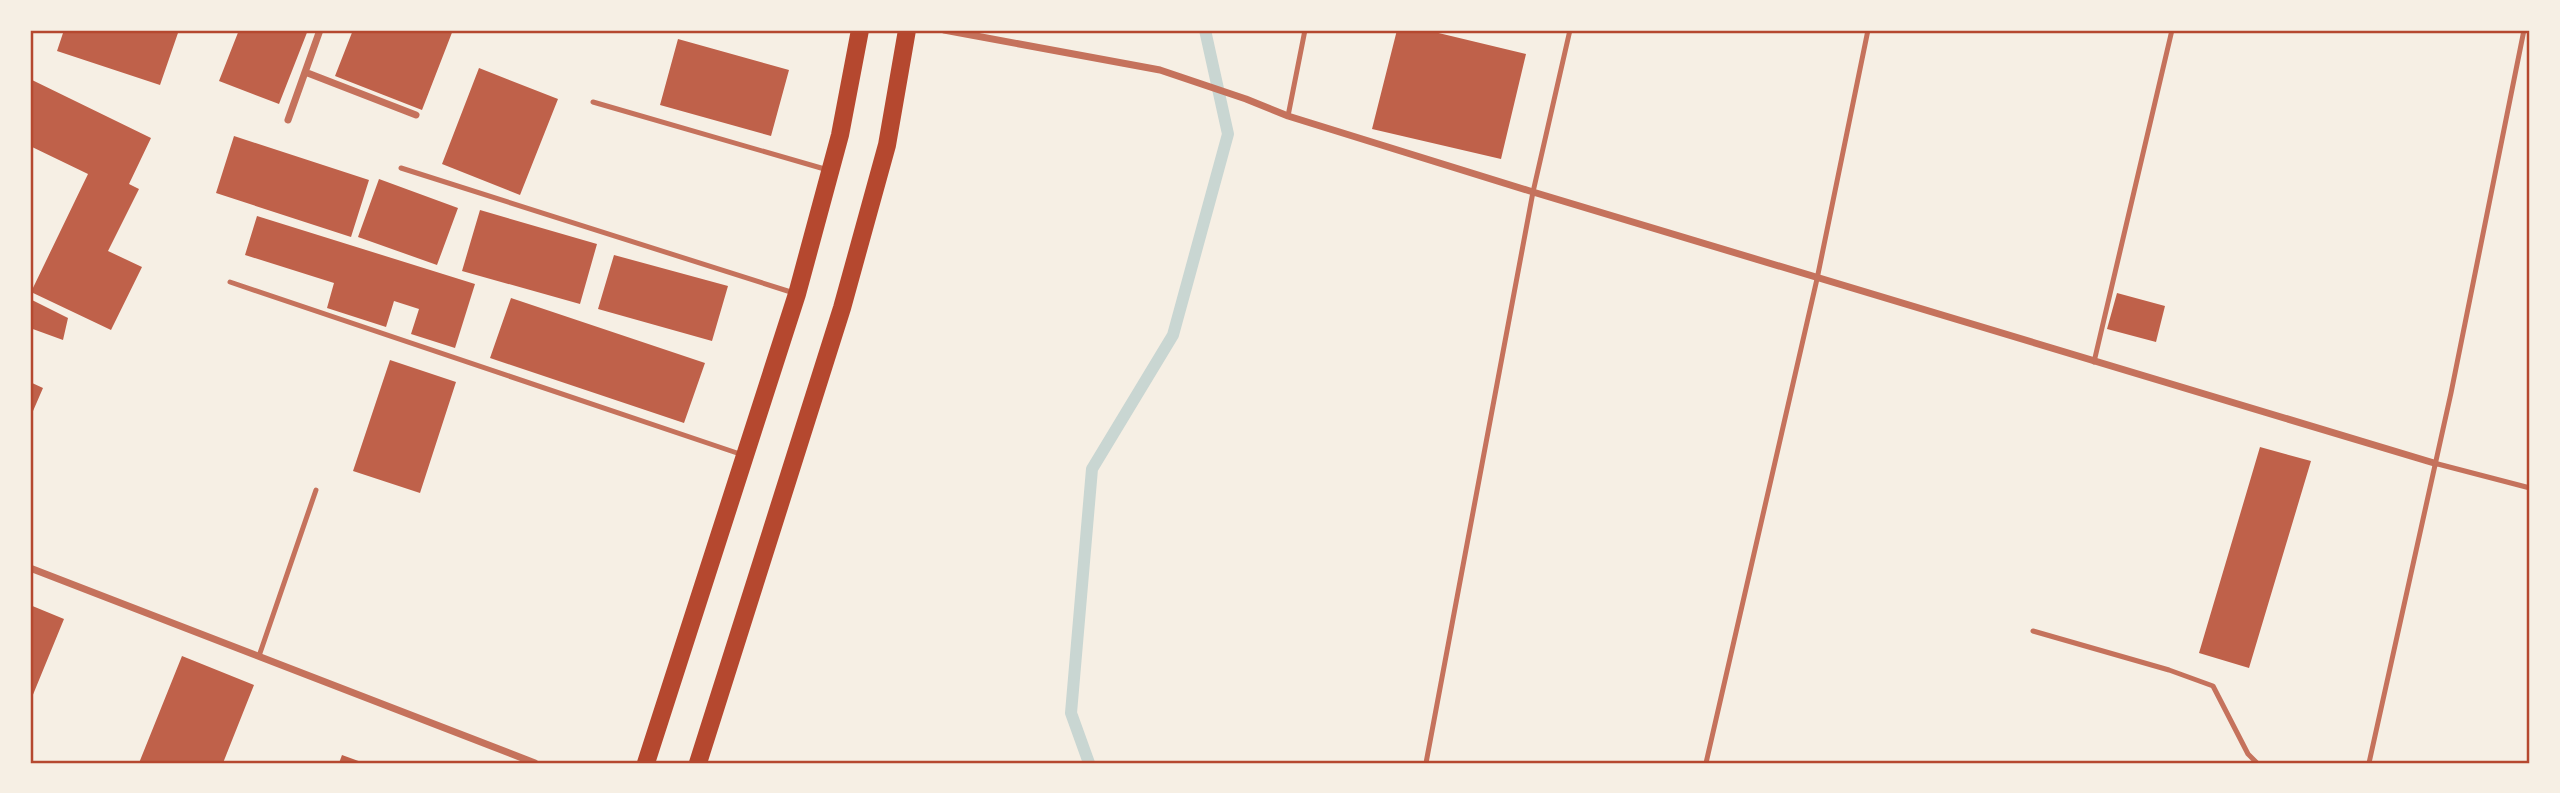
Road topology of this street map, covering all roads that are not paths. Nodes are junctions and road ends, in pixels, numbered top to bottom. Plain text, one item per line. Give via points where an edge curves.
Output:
1 (320, 30) edge
2 (860, 30) edge
3 (907, 30) edge
4 (944, 30) edge
5 (1305, 30) edge
6 (1570, 30) edge
7 (1868, 30) edge
8 (2172, 30) edge
9 (2524, 30) edge
10 (305, 72) junction
11 (593, 102) dead end
12 (416, 114) dead end
13 (1288, 116) junction
14 (288, 120) dead end
15 (401, 168) dead end
16 (831, 170) junction
17 (1533, 192) junction
18 (1817, 279) junction
19 (230, 282) dead end
20 (797, 294) junction
21 (2094, 362) junction
22 (746, 456) junction
23 (2434, 463) junction
24 (2530, 488) edge
25 (316, 491) dead end
26 (30, 568) edge
27 (2033, 631) dead end
28 (259, 656) junction
29 (536, 763) edge
30 (646, 763) edge
31 (698, 763) edge
32 (1426, 763) edge
33 (1706, 763) edge
34 (2257, 763) edge
35 (2369, 763) edge

1 - 10 street
2 - 16 main road
3 - 31 main road via 887,145 842,308
4 - 13 street via 1160,70
5 - 13 lane
6 - 17 lane
7 - 18 lane
8 - 21 lane
9 - 23 lane
10 - 12 street
10 - 14 street
11 - 16 lane
13 - 17 street
15 - 20 lane
16 - 20 main road
17 - 18 street
17 - 32 lane
18 - 21 street
18 - 33 lane
19 - 22 lane
20 - 22 main road
21 - 23 street
22 - 30 main road
23 - 24 lane
23 - 35 lane
25 - 28 lane
26 - 28 street
27 - 34 lane via 2213,686
28 - 29 street

